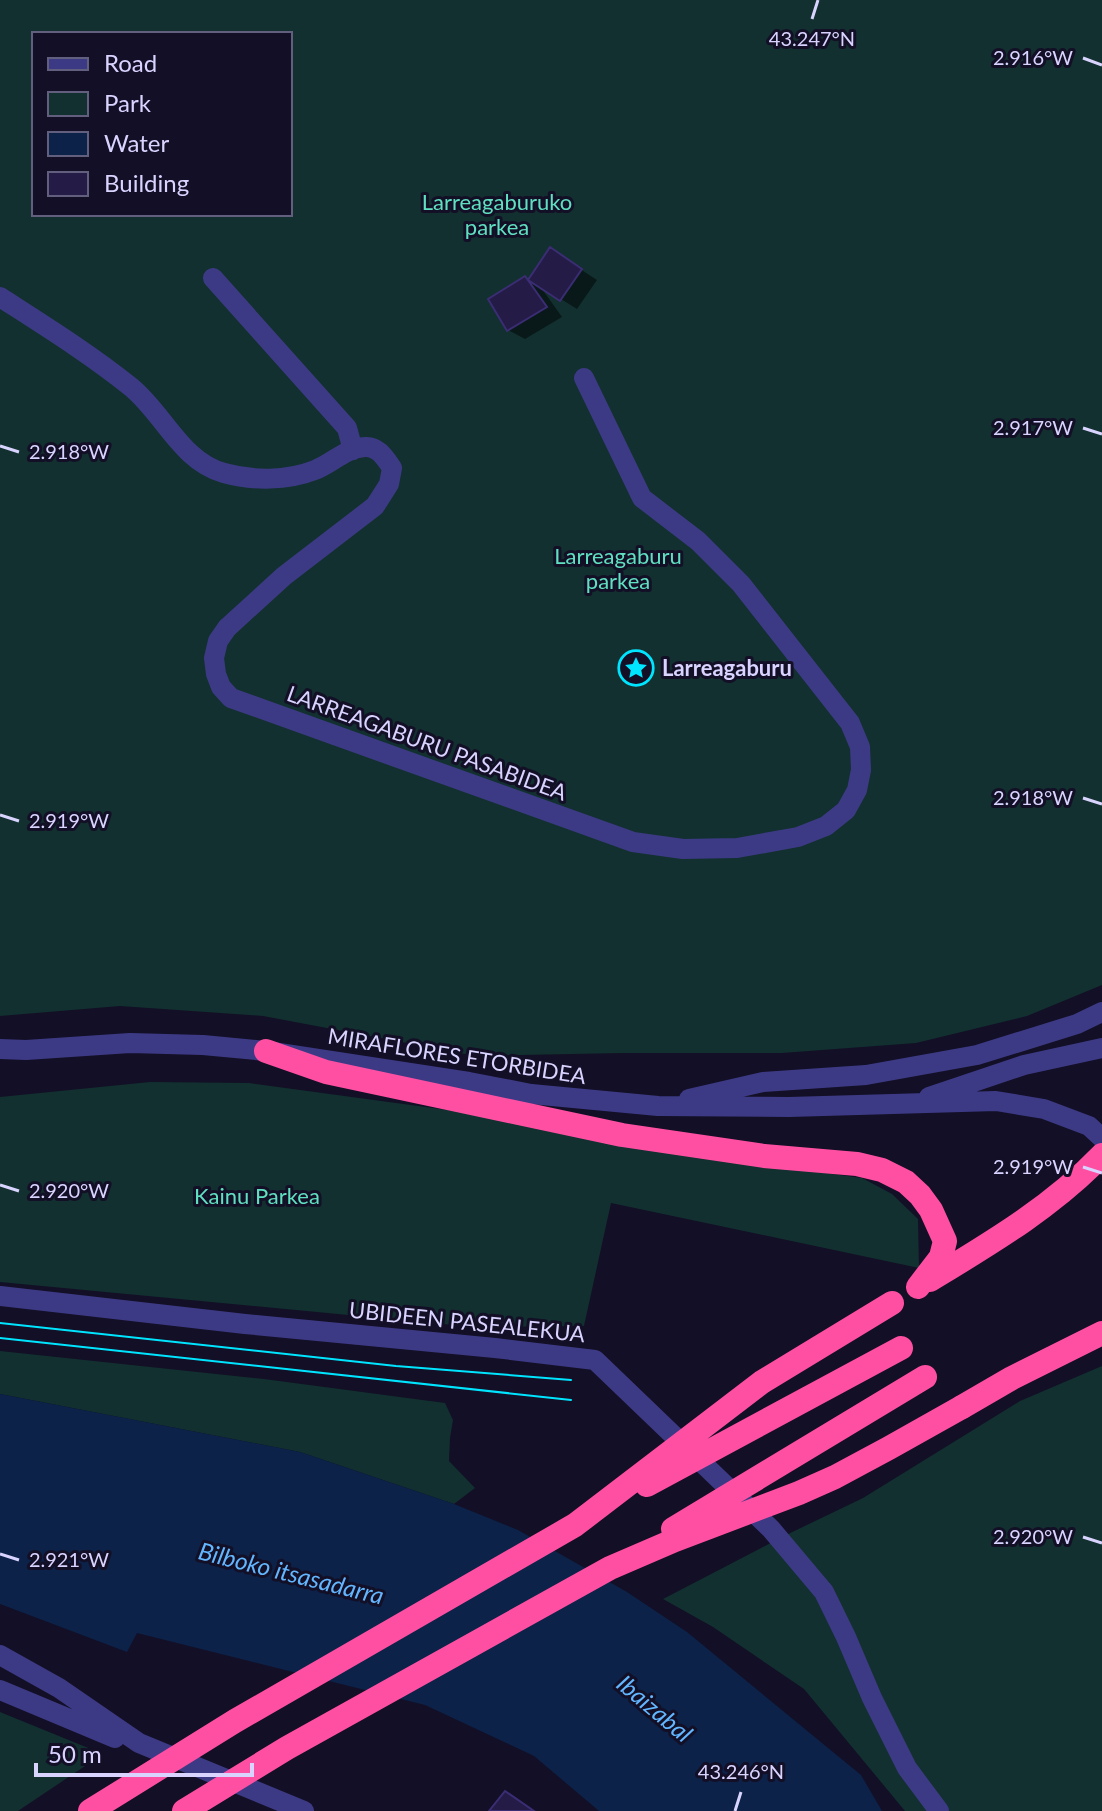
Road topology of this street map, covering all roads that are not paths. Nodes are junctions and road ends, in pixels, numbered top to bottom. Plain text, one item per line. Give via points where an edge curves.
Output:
1 (213, 278) dead end
2 (0, 297) edge
3 (584, 378) dead end
4 (353, 450) junction
5 (1102, 1012) edge
6 (1102, 1048) edge
7 (0, 1049) edge
8 (266, 1051) junction
9 (908, 1104) junction
10 (658, 1106) junction
11 (1102, 1138) edge
12 (1102, 1155) edge
13 (918, 1287) junction
14 (0, 1296) edge
15 (1102, 1333) edge
16 (901, 1348) dead end
17 (925, 1377) dead end
18 (575, 1525) junction
19 (610, 1568) junction
20 (0, 1655) edge
21 (0, 1690) edge
22 (139, 1743) junction
23 (90, 1811) edge
24 (184, 1811) edge
25 (304, 1811) edge
26 (939, 1811) edge

1 - 4 street via 347,428
2 - 4 street via 135,390 194,458 213,470 275,479 314,471
3 - 4 street, LARREAGABURU PASABIDEA via 642,498 698,541 741,584 850,723 860,747 857,790 846,810 826,826 737,848 683,849 633,842 231,698 221,687 214,658 227,628 375,506 389,484 392,468 382,453 368,447
5 - 10 street via 977,1055 866,1075 763,1082
6 - 9 street, MIRAFLORES ETORBIDEA via 1024,1065
7 - 8 street, MIRAFLORES ETORBIDEA via 140,1043
8 - 10 street, MIRAFLORES ETORBIDEA via 531,1094
8 - 13 highway via 326,1072 622,1135 882,1170 920,1195 945,1241 941,1257
9 - 10 street, MIRAFLORES ETORBIDEA
9 - 11 street, MIRAFLORES ETORBIDEA via 1016,1103 1089,1126
12 - 13 highway via 1011,1231
13 - 18 highway, bridge via 762,1382
14 - 26 street, UBIDEEN PASEALEKUA via 595,1360 771,1529 824,1592 907,1768
15 - 19 highway, bridge via 823,1482
16 - 18 highway, bridge
17 - 19 highway, bridge
18 - 23 highway, bridge
19 - 24 highway, bridge
20 - 22 street
21 - 22 street via 125,1742
22 - 25 street

